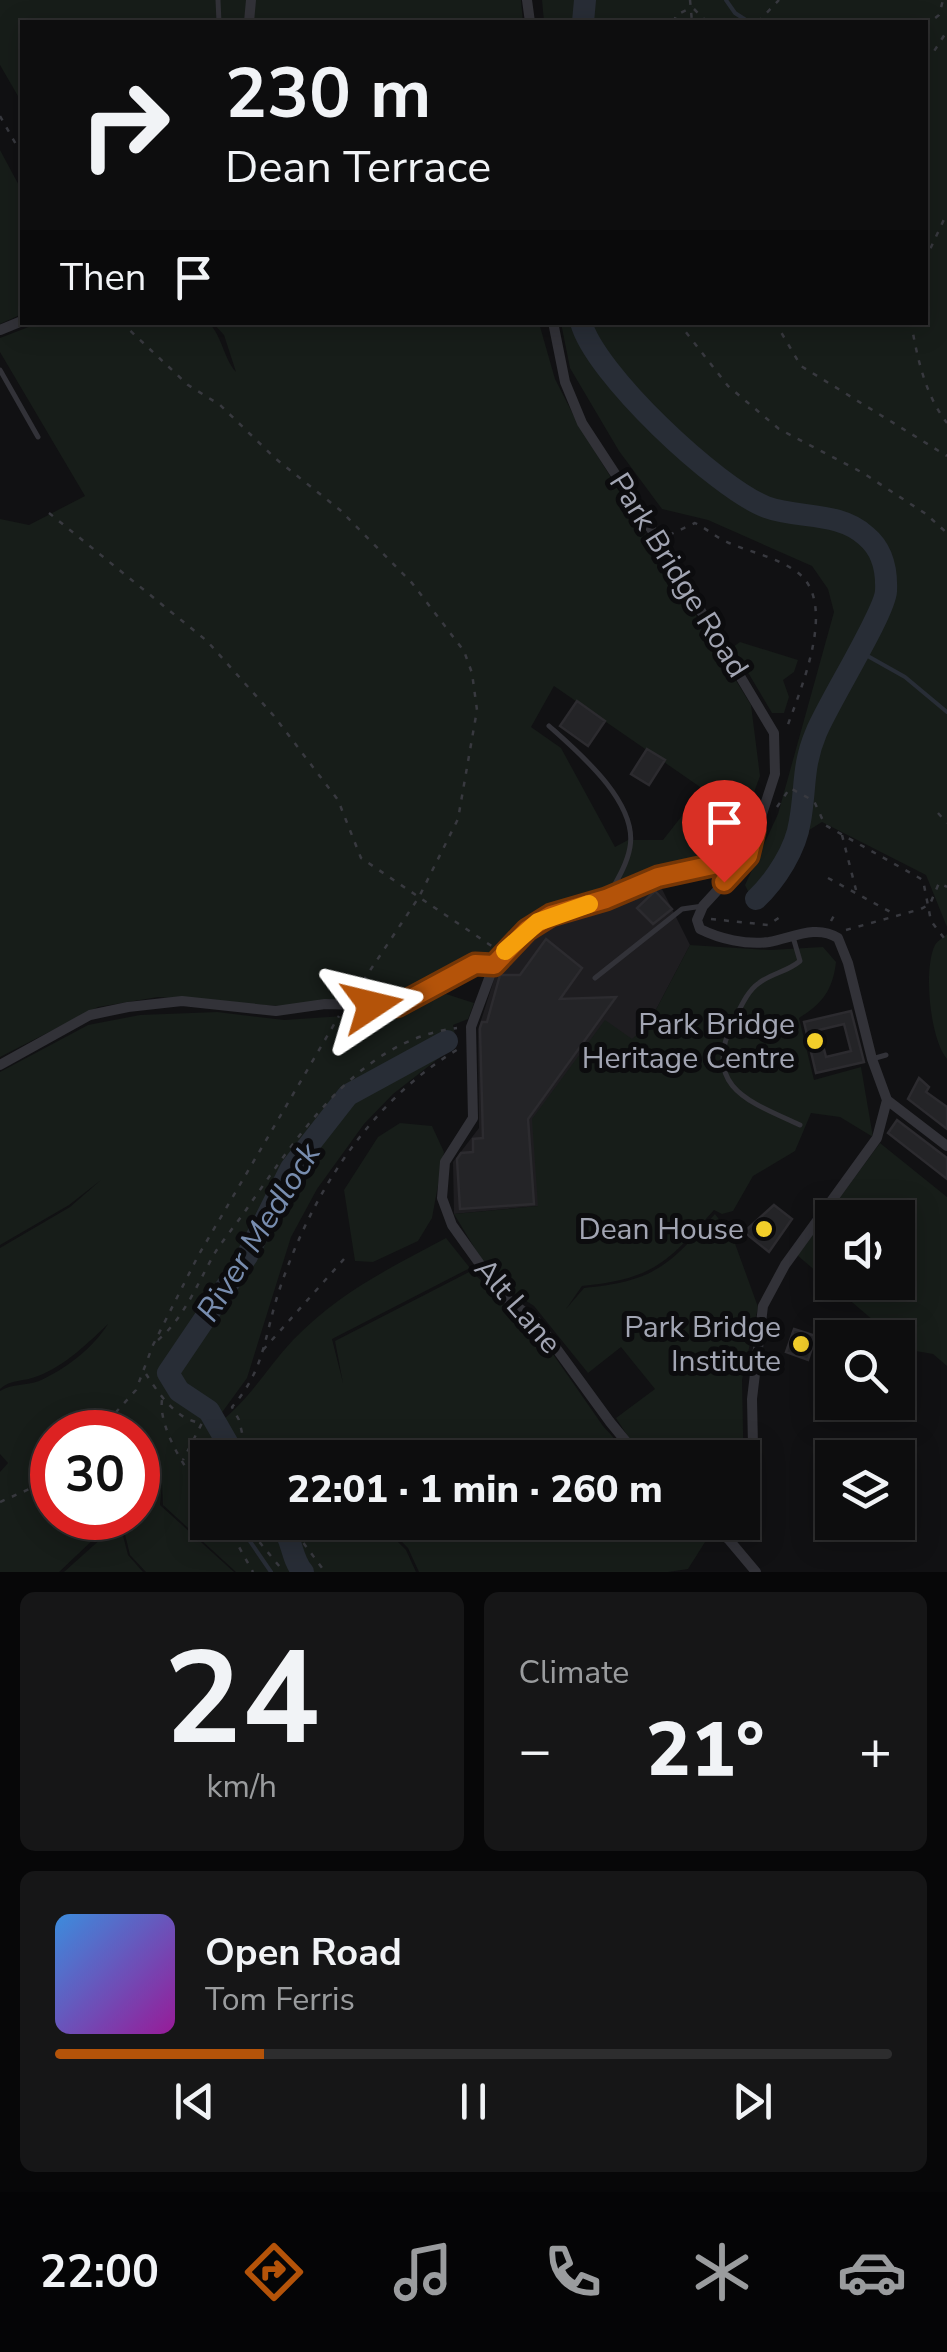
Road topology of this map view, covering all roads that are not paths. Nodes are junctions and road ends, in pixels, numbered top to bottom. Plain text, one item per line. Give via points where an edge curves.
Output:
1 (554, 325) edge
2 (0, 370) edge
3 (38, 437) dead end
4 (549, 726) dead end
5 (754, 831) junction
6 (606, 899) junction
7 (703, 906) junction
8 (793, 936) junction
9 (494, 965) junction
10 (595, 978) dead end
11 (886, 1055) dead end
12 (872, 1059) junction
13 (0, 1065) edge
14 (887, 1100) junction
15 (800, 1125) dead end
16 (947, 1146) edge
17 (625, 1440) edge
18 (753, 1440) edge
19 (728, 1540) edge
20 (756, 1572) edge

1 - 5 street, Park Bridge Road via 582,423 774,733 775,774
2 - 3 lane
4 - 6 lane via 600,772 622,812 630,848
5 - 6 street via 713,865 658,877
5 - 7 street, Park Bridge Road via 742,864
6 - 9 street via 538,922
7 - 8 street via 700,929 717,938 766,942
7 - 10 lane via 682,909
8 - 12 street via 826,931 838,938 871,1030
8 - 15 lane via 800,961 756,984 728,1033 722,1062 743,1098
9 - 13 street via 475,964 397,1006 276,1011 182,1001 128,1007 90,1016
9 - 17 street, Alt Lane via 470,1026 473,1118 445,1162 445,1213 502,1295 536,1322
11 - 12 lane
12 - 14 street
14 - 16 street
14 - 18 street via 877,1138 763,1306
19 - 20 street

